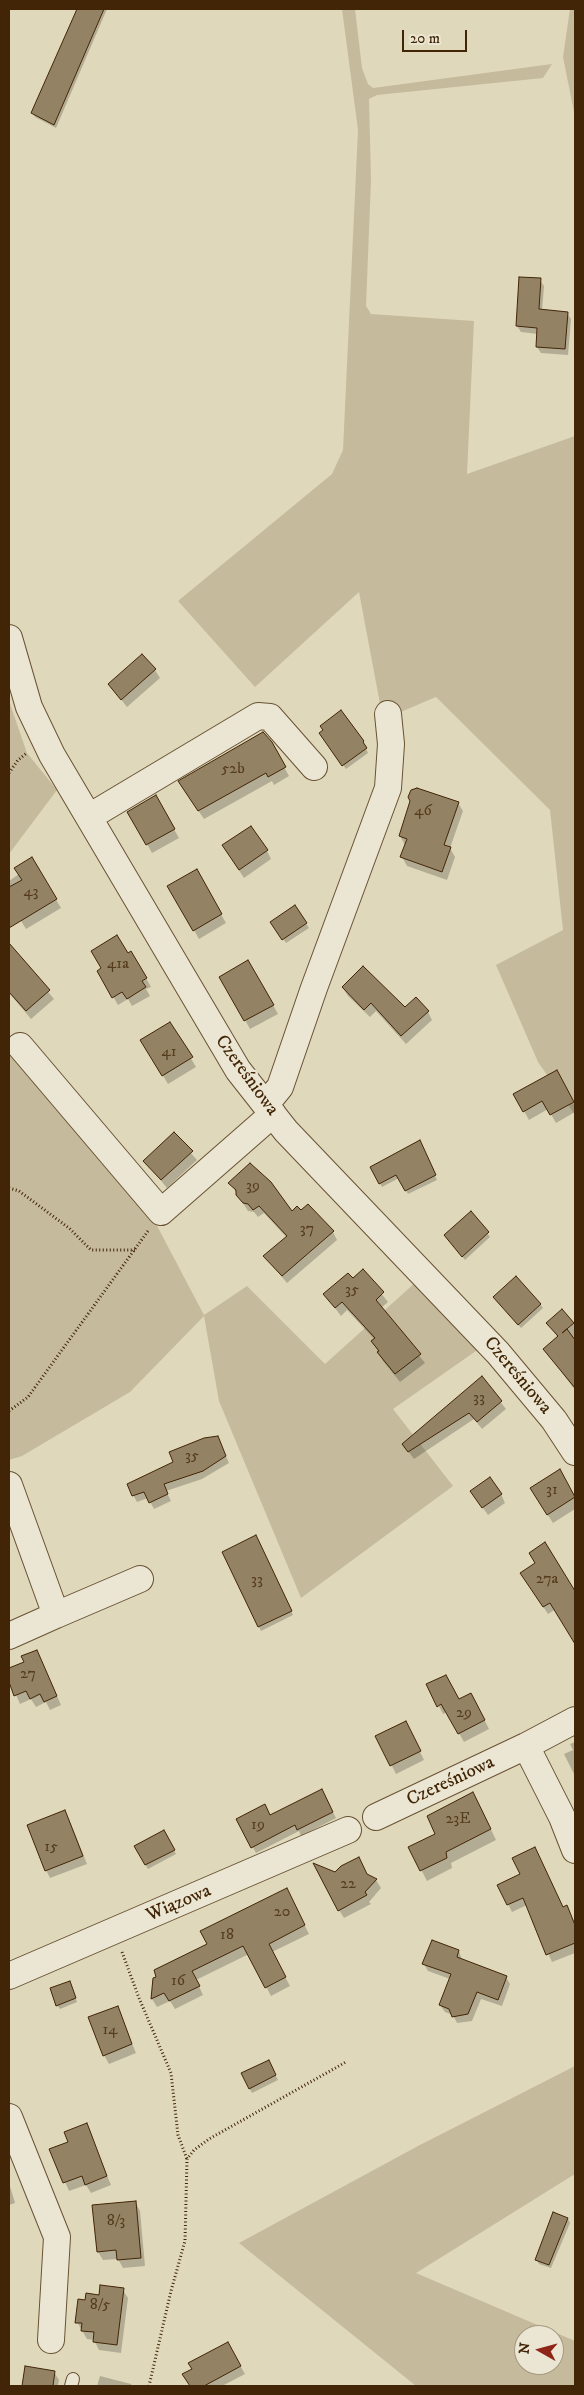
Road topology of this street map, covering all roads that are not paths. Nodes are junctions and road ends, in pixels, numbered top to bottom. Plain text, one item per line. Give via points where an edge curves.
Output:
1 (9, 638) edge
2 (388, 714) dead end
3 (314, 767) dead end
4 (89, 817) junction
5 (20, 1046) dead end
6 (269, 1109) junction
7 (575, 1452) edge
8 (11, 1497) edge
9 (140, 1579) dead end
10 (56, 1615) junction
11 (9, 1636) edge
12 (575, 1720) edge
13 (526, 1746) junction
14 (376, 1817) dead end
15 (348, 1830) dead end
16 (575, 1850) edge
17 (9, 1976) edge
18 (9, 2117) edge
19 (51, 2340) dead end

1 - 4 street, Czereśniowa via 29,708 52,755
2 - 6 street via 391,744 388,788 280,1087
3 - 4 street via 270,717 258,716
4 - 6 street, Czereśniowa via 208,1022 238,1070
5 - 6 street via 161,1212
6 - 7 street, Czereśniowa via 286,1131 498,1353 554,1420
8 - 10 street
9 - 10 street
10 - 11 street
12 - 13 street, Czereśniowa
13 - 14 street, Czereśniowa
13 - 16 street
15 - 17 street, Wiązowa
18 - 19 street via 57,2237

